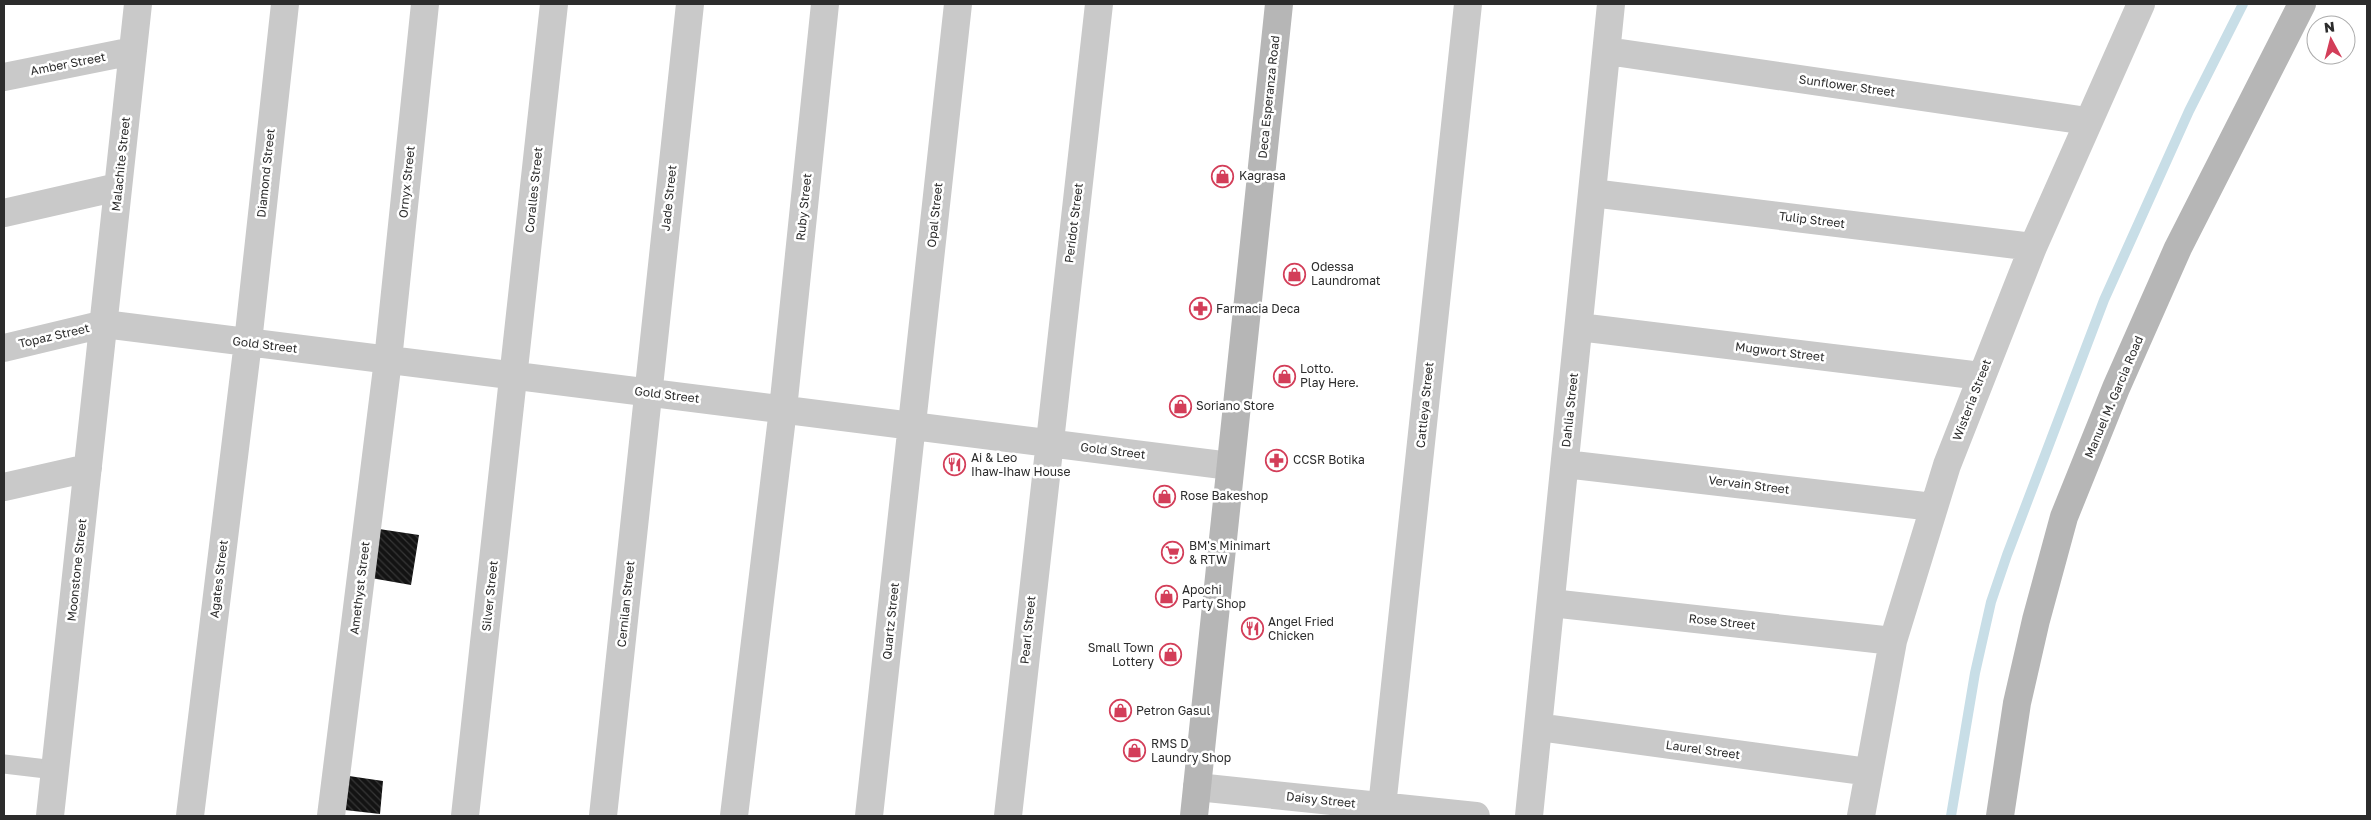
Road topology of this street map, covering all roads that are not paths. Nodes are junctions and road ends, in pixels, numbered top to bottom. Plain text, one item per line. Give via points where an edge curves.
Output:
1 (138, 4) edge
2 (285, 4) edge
3 (426, 4) edge
4 (554, 4) edge
5 (690, 4) edge
6 (825, 4) edge
7 (958, 4) edge
8 (1099, 4) edge
9 (1278, 4) edge
10 (1468, 4) edge
11 (1611, 4) edge
12 (2141, 4) edge
13 (2302, 4) edge
14 (133, 51) junction
15 (1606, 51) junction
16 (4, 77) edge
17 (2087, 121) junction
18 (118, 187) junction
19 (1592, 193) junction
20 (4, 214) edge
21 (2033, 247) junction
22 (104, 324) junction
23 (1579, 327) junction
24 (248, 342) junction
25 (4, 348) edge
26 (388, 360) junction
27 (515, 376) junction
28 (1981, 376) junction
29 (649, 393) junction
30 (783, 409) junction
31 (912, 426) junction
32 (1049, 443) junction
33 (1565, 464) junction
34 (1230, 466) junction
35 (88, 468) junction
36 (4, 487) edge
37 (1932, 507) junction
38 (1551, 603) junction
39 (1893, 641) junction
40 (1538, 727) junction
41 (4, 764) edge
42 (55, 770) junction
43 (1869, 772) junction
44 (1197, 787) junction
45 (1382, 811) edge
46 (50, 816) edge
47 (190, 816) edge
48 (331, 816) edge
49 (465, 816) edge
50 (603, 816) edge
51 (734, 816) edge
52 (870, 816) edge
53 (1008, 816) edge
54 (1194, 816) edge
55 (1476, 816) edge
56 (1529, 816) edge
57 (1861, 816) edge
58 (2000, 816) edge

1 - 14 street, Malachite Street
2 - 24 street, Diamond Street
3 - 26 street, Ornyx Street
4 - 27 street, Coralles Street
5 - 29 street, Jade Street
6 - 30 street, Ruby Street
7 - 31 street, Opal Street
8 - 32 street, Peridot Street
9 - 34 main road, Deca Esperanza Road
10 - 45 street, Cattleya Street
11 - 15 street, Dahlia Street
12 - 17 street, Wisteria Street
13 - 58 main road, Manuel M. Garcia Road via 2178,248 2064,517 2017,703
14 - 16 street, Amber Street
14 - 18 street, Malachite Street
15 - 17 street, Sunflower Street
15 - 19 street, Dahlia Street
17 - 21 street, Wisteria Street
18 - 20 street
18 - 22 street, Malachite Street
19 - 21 street, Tulip Street
19 - 23 street, Dahlia Street
21 - 28 street, Wisteria Street
22 - 24 street, Gold Street
22 - 25 street, Topaz Street
22 - 35 street, Moonstone Street
23 - 28 street, Mugwort Street
23 - 33 street, Dahlia Street
24 - 26 street, Gold Street
24 - 47 street, Agates Street
26 - 27 street, Gold Street
26 - 48 street, Amethyst Street
27 - 29 street, Gold Street
27 - 49 street, Silver Street
28 - 37 street, Wisteria Street
29 - 30 street, Gold Street
29 - 50 street, Cernilan Street
30 - 31 street, Gold Street
30 - 51 street, Ruby Street
31 - 32 street, Gold Street
31 - 52 street, Quartz Street
32 - 34 street, Gold Street
32 - 53 street, Pearl Street
33 - 37 street, Vervain Street
33 - 38 street, Dahlia Street
34 - 44 main road, Deca Esperanza Road
35 - 36 street
35 - 42 street, Moonstone Street
37 - 39 street, Wisteria Street
38 - 39 street, Rose Street
38 - 40 street, Dahlia Street
39 - 43 street, Wisteria Street
40 - 43 street, Laurel Street
40 - 56 street, Dahlia Street
41 - 42 lane
42 - 46 street, Moonstone Street
43 - 57 street, Wisteria Street
44 - 45 street, Daisy Street
44 - 54 main road, Deca Esperanza Road
45 - 55 street, Daisy Street

